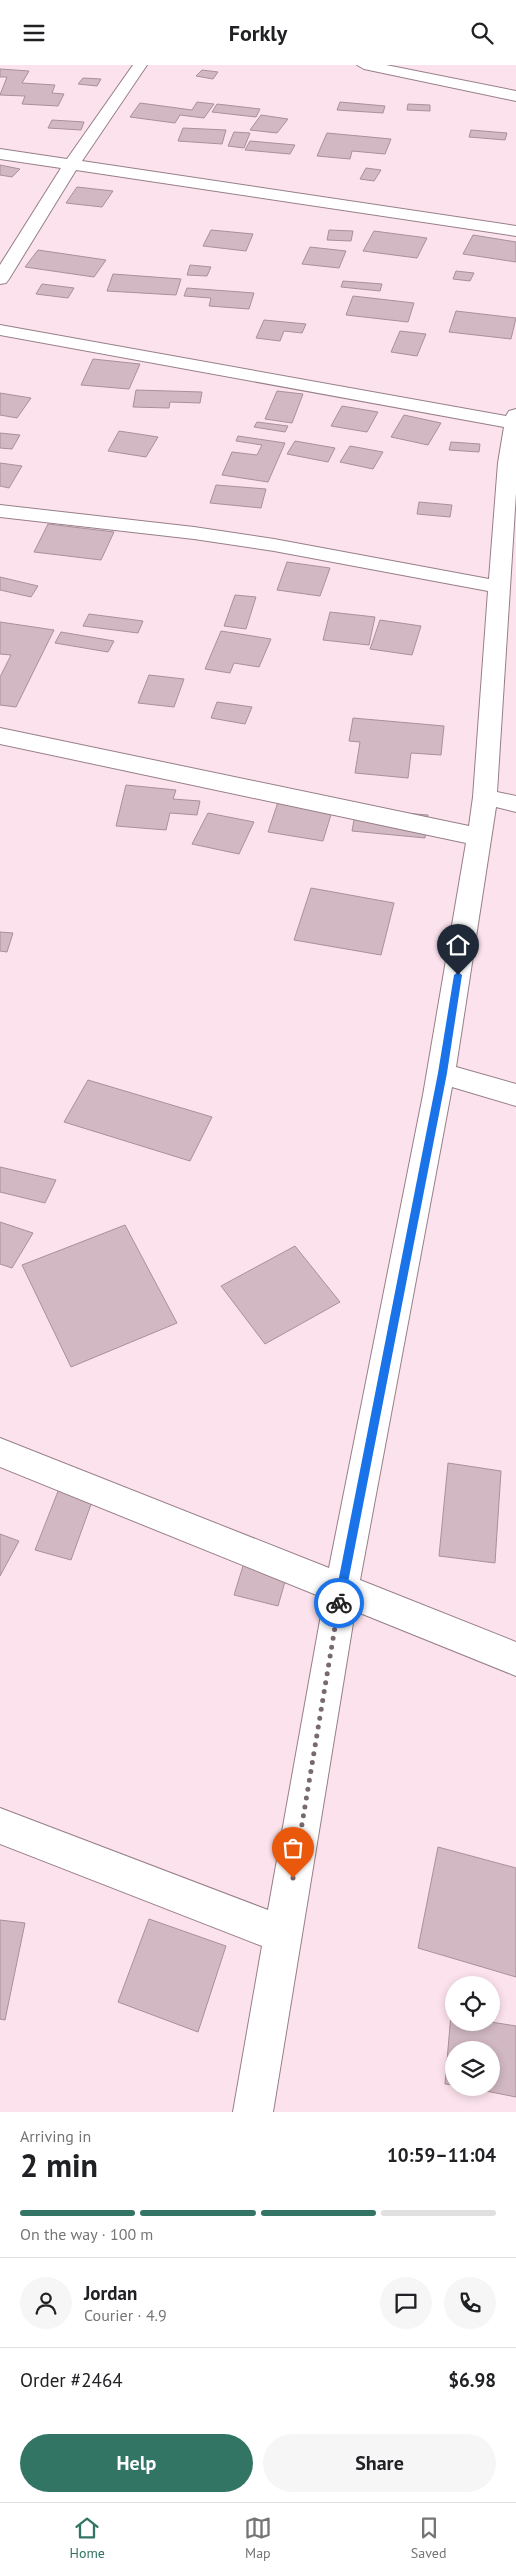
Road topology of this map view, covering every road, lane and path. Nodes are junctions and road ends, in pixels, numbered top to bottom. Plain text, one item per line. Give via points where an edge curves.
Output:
1 (140, 65) edge
2 (364, 65) edge
3 (516, 96) edge
4 (0, 154) edge
5 (71, 165) junction
6 (516, 231) edge
7 (0, 279) edge
8 (0, 330) edge
9 (515, 419) edge
10 (512, 464) edge
11 (0, 511) edge
12 (499, 587) junction
13 (0, 736) edge
14 (485, 797) junction
15 (516, 804) edge
16 (480, 837) junction
17 (442, 1073) junction
18 (516, 1095) edge
19 (0, 1452) edge
20 (342, 1589) junction
21 (516, 1659) edge
22 (0, 1826) edge
23 (283, 1935) junction
24 (253, 2112) edge

1 - 5 street
2 - 3 street
4 - 5 street
5 - 6 street
5 - 7 street
8 - 9 street
9 - 10 street
10 - 12 street
11 - 12 street via 194,533
12 - 14 street
13 - 16 street
14 - 15 street
14 - 16 street
16 - 17 street
17 - 18 street
17 - 20 street
19 - 20 street
20 - 21 street
20 - 23 street
22 - 23 street
23 - 24 street

